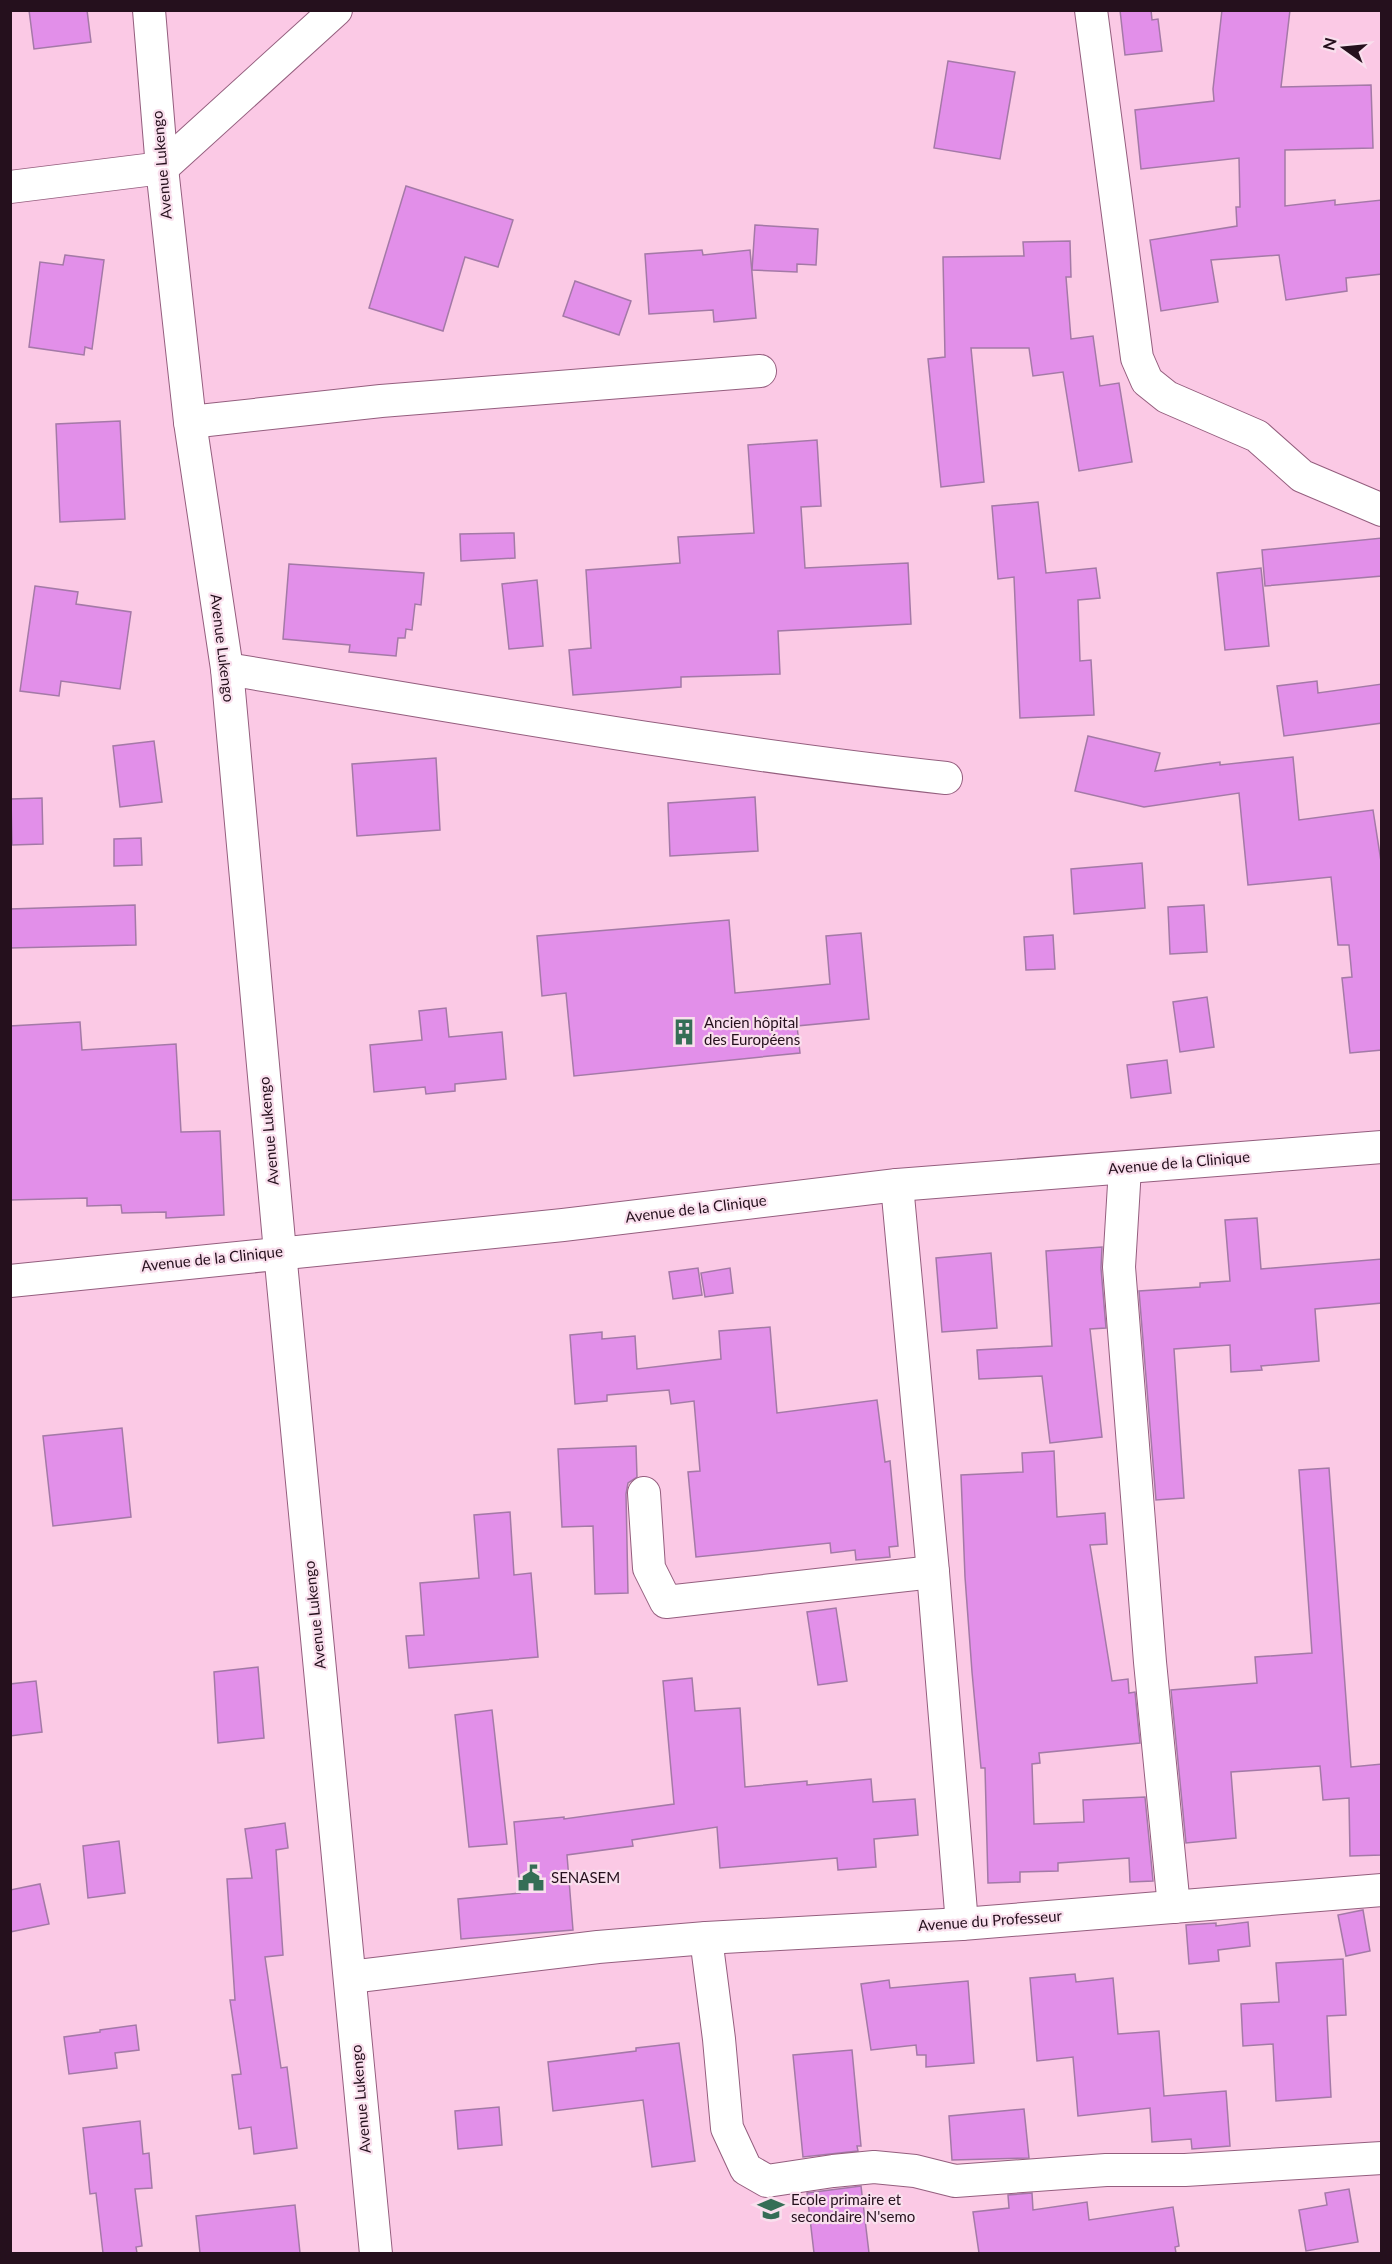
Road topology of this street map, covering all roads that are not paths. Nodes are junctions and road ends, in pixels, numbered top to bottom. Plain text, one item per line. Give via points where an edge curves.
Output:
1 (149, 10) edge
2 (336, 10) edge
3 (1091, 10) edge
4 (162, 168) junction
5 (10, 188) edge
6 (760, 371) dead end
7 (190, 422) junction
8 (1382, 510) edge
9 (226, 669) junction
10 (946, 778) dead end
11 (1382, 1147) edge
12 (1125, 1168) junction
13 (897, 1185) junction
14 (280, 1252) junction
15 (10, 1281) edge
16 (644, 1493) dead end
17 (933, 1572) junction
18 (1382, 1890) edge
19 (1174, 1907) junction
20 (962, 1924) junction
21 (706, 1938) junction
22 (350, 1977) junction
23 (1382, 2158) edge
24 (376, 2253) edge

1 - 4 street, Avenue Lukengo
2 - 4 street
3 - 8 street via 1137,358 1147,381 1167,397 1257,436 1302,476
4 - 5 street
4 - 7 street, Avenue Lukengo
6 - 7 street via 381,400
7 - 9 street, Avenue Lukengo
9 - 10 street via 641,737
9 - 14 street, Avenue Lukengo
11 - 12 street, Avenue de la Clinique
12 - 13 street, Avenue de la Clinique
12 - 19 street via 1119,1267
13 - 14 street, Avenue de la Clinique
13 - 17 street
14 - 15 street, Avenue de la Clinique
14 - 22 street, Avenue Lukengo
16 - 17 street via 649,1568 666,1602
17 - 20 street
18 - 19 street, Avenue du Professeur
19 - 20 street, Avenue du Professeur
20 - 21 street, Avenue du Professeur
21 - 22 street, Avenue du Professeur
21 - 23 street via 727,2127 746,2169 767,2181 874,2167 915,2171 955,2181
22 - 24 street, Avenue Lukengo

